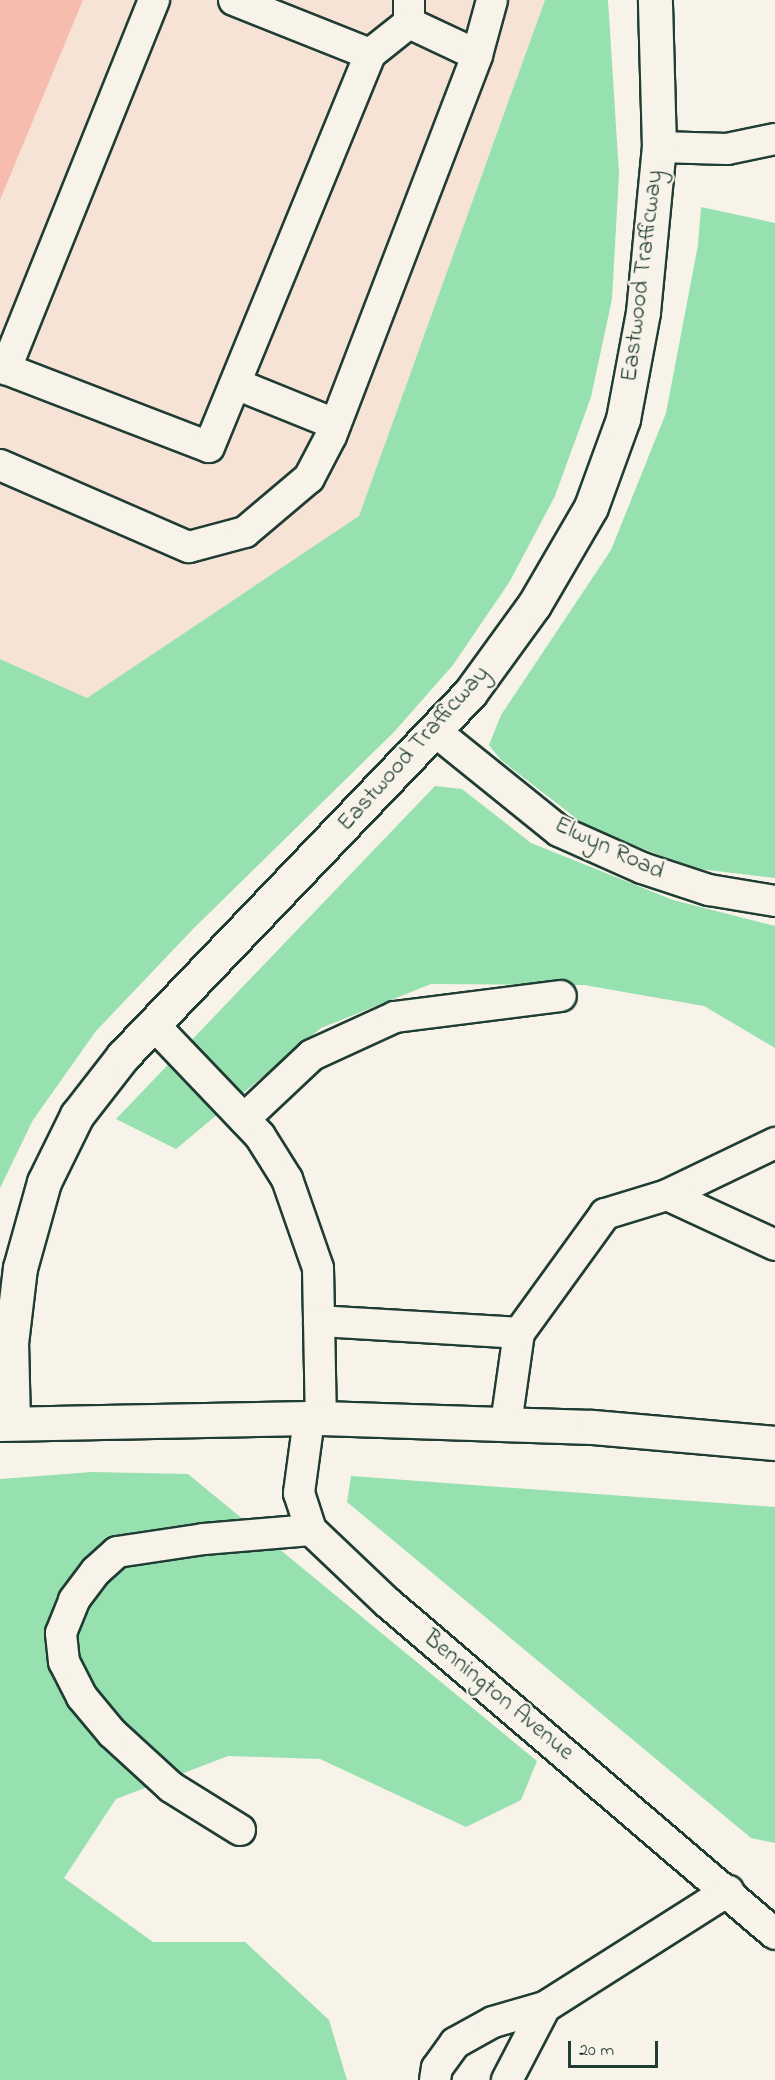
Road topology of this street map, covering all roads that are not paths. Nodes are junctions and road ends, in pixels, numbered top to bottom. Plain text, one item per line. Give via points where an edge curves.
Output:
1 (154, 0) edge
2 (234, 0) edge
3 (492, 0) edge
4 (655, 0) edge
5 (409, 11) edge
6 (370, 54) junction
7 (477, 55) junction
8 (775, 139) edge
9 (659, 147) junction
10 (236, 384) junction
11 (335, 424) junction
12 (0, 465) edge
13 (435, 731) junction
14 (775, 901) edge
15 (561, 996) dead end
16 (154, 1025) junction
17 (244, 1119) junction
18 (775, 1143) edge
19 (667, 1195) junction
20 (775, 1245) edge
21 (319, 1321) junction
22 (519, 1333) junction
23 (315, 1418) junction
24 (7, 1423) edge
25 (506, 1424) junction
26 (775, 1443) edge
27 (312, 1530) junction
28 (240, 1830) dead end
29 (728, 1891) junction
30 (775, 1934) edge
31 (545, 2007) junction
32 (435, 2080) edge
33 (507, 2080) edge

1 - 10 street via 6,369 209,447
2 - 6 street
3 - 7 street
4 - 9 main road, Eastwood Trafficway
5 - 6 street
5 - 7 street
6 - 10 street
7 - 11 street
8 - 9 street via 727,149
9 - 13 main road, Eastwood Trafficway via 644,312 623,419 591,507 534,605 470,693
10 - 11 street
11 - 12 street via 309,478 245,532 189,547
13 - 14 street, Elwyn Road via 559,831 642,868 709,890
13 - 16 main road, Eastwood Trafficway
15 - 17 street via 395,1017 312,1055
16 - 17 street, Bennington Avenue
16 - 24 main road, Eastwood Trafficway via 77,1115 44,1182 20,1268
17 - 21 street, Bennington Avenue via 260,1136 287,1179 318,1268
18 - 19 street
19 - 20 street
19 - 22 street via 605,1214
21 - 22 street
21 - 23 street, Bennington Avenue
22 - 25 street
23 - 24 main road
23 - 25 main road
23 - 27 street, Bennington Avenue via 298,1493
25 - 26 main road
27 - 28 street via 204,1539 117,1552 74,1600 61,1633 64,1662 82,1697 111,1733 171,1787
27 - 29 street, Bennington Avenue via 388,1603
29 - 30 street, Bennington Avenue
29 - 31 street
31 - 32 street via 493,2022 455,2043 438,2068
31 - 33 street

